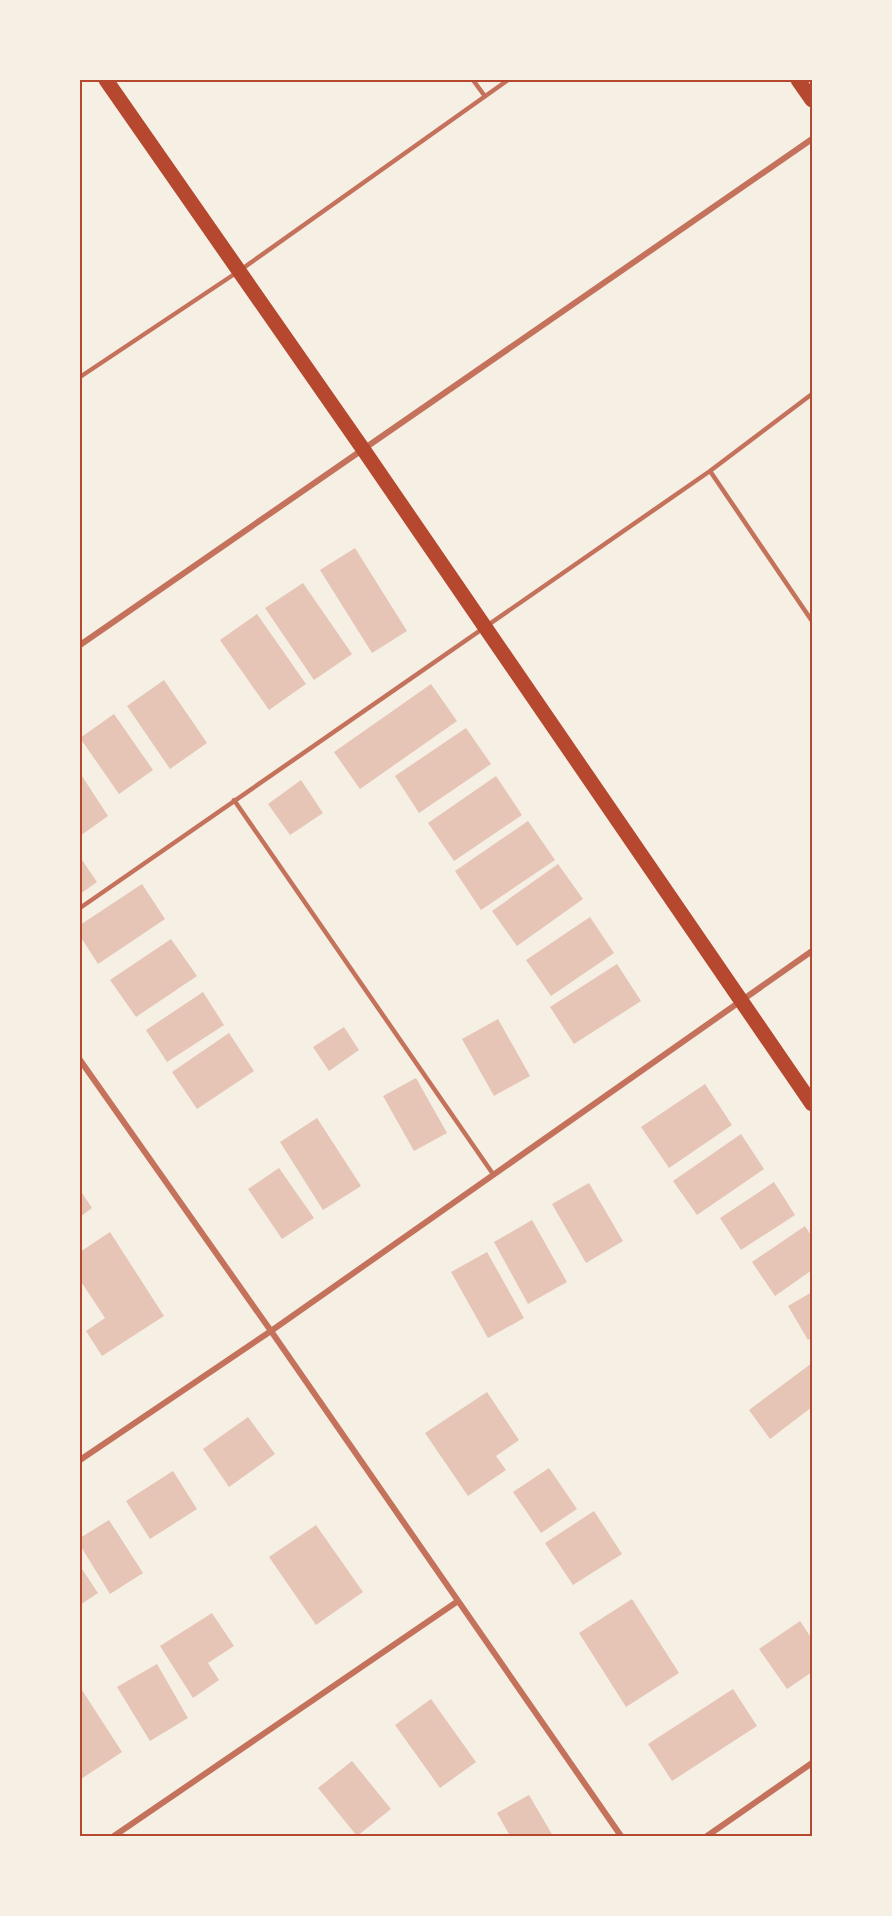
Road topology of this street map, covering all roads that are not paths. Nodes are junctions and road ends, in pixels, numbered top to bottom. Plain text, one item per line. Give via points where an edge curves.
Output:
1 (106, 80) edge
2 (473, 80) edge
3 (508, 80) edge
4 (798, 80) edge
5 (484, 95) junction
6 (813, 100) edge
7 (813, 139) edge
8 (239, 271) junction
9 (80, 377) edge
10 (813, 394) edge
11 (363, 449) junction
12 (710, 471) junction
13 (813, 621) edge
14 (485, 626) junction
15 (80, 645) edge
16 (234, 800) junction
17 (80, 908) edge
18 (813, 951) edge
19 (741, 1001) junction
20 (80, 1060) edge
21 (813, 1104) edge
22 (493, 1174) junction
23 (271, 1330) junction
24 (80, 1460) edge
25 (458, 1601) junction
26 (813, 1763) edge
27 (114, 1836) edge
28 (621, 1836) edge
29 (707, 1836) edge

1 - 8 main road
2 - 5 lane
3 - 5 lane
4 - 6 main road
5 - 8 lane
7 - 11 street
8 - 9 lane
8 - 11 main road
10 - 12 lane
11 - 14 main road
11 - 15 street
12 - 13 lane
12 - 14 lane
14 - 16 lane
14 - 19 main road
16 - 17 lane
16 - 22 lane
18 - 19 street
19 - 21 main road
19 - 22 street
20 - 23 street
22 - 23 street
23 - 24 street
23 - 25 street
25 - 27 street
25 - 28 street
26 - 29 street

